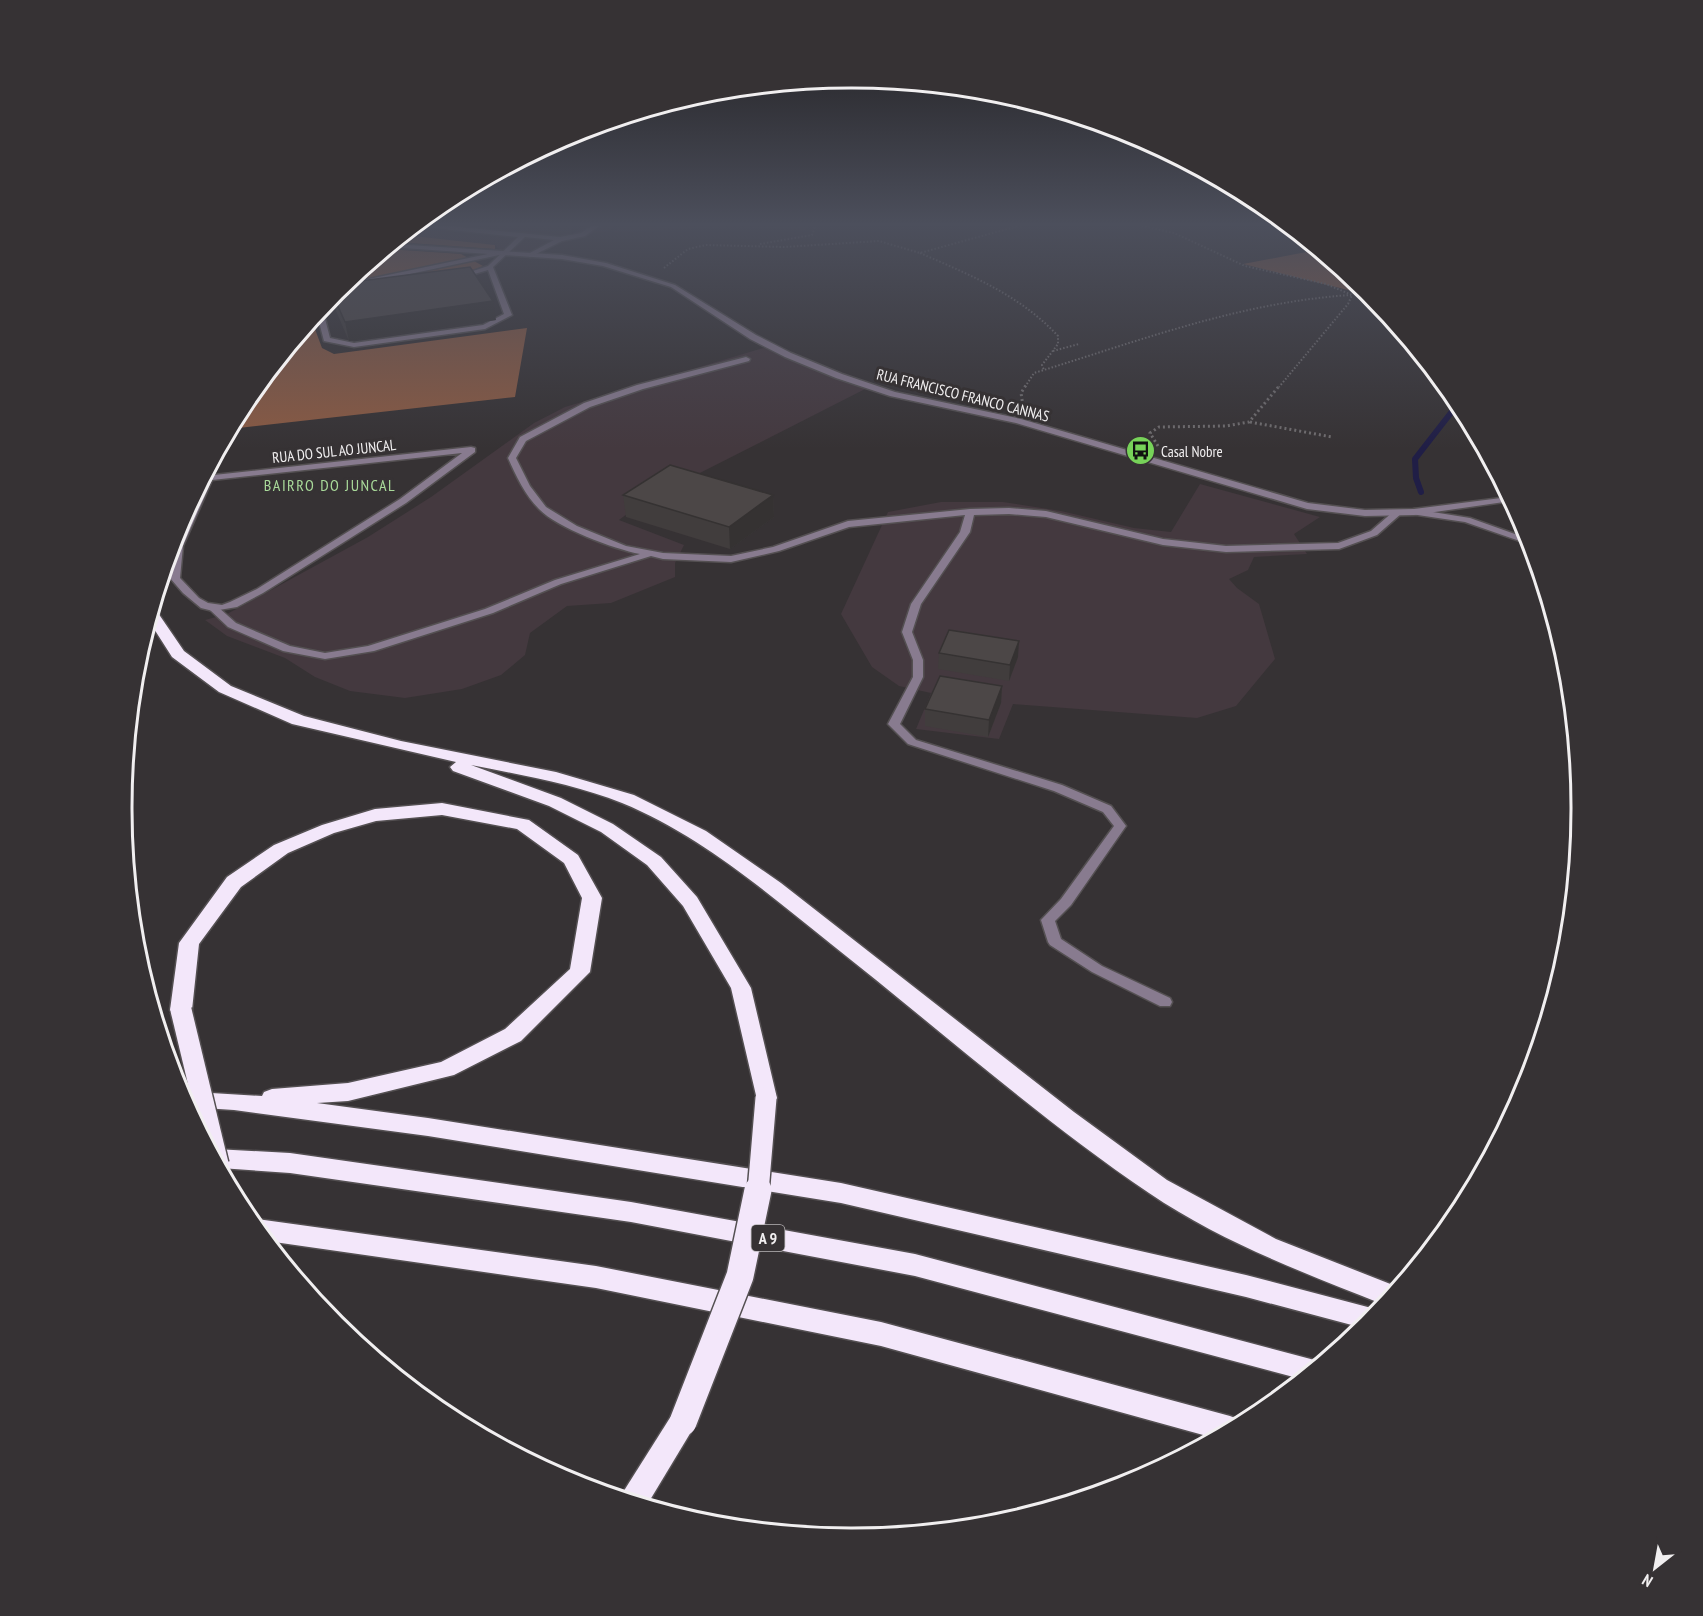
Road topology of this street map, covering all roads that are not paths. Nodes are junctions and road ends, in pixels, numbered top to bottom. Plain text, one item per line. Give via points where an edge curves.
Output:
1 (502, 298) edge
2 (694, 298) edge
3 (323, 321) edge
4 (746, 359) dead end
5 (212, 478) edge
6 (1501, 500) edge
7 (970, 512) junction
8 (1414, 512) junction
9 (1397, 513) junction
10 (1518, 538) edge
11 (651, 554) junction
12 (177, 560) edge
13 (214, 609) junction
14 (157, 621) edge
15 (401, 746) junction
16 (1166, 1002) dead end
17 (194, 1099) edge
18 (234, 1101) junction
19 (211, 1136) edge
20 (223, 1159) edge
21 (270, 1231) edge
22 (1382, 1293) edge
23 (1361, 1316) edge
24 (1303, 1368) edge
25 (1219, 1426) edge
26 (637, 1494) edge

1 - 3 street via 508,315 485,327 354,345 327,339
2 - 9 street, RUA FRANCISCO FRANCO CANNAS via 779,350 894,394 1018,420 1307,506
4 - 11 street via 586,405 523,439 512,458 543,510 623,548
5 - 13 street, RUA DO SUL AO JUNCAL via 472,450 403,501 260,591 239,603
6 - 8 street, RUA FRANCISCO FRANCO CANNAS
7 - 9 street via 1046,514 1163,542 1226,549 1339,546 1374,533
7 - 11 street via 848,524 730,560
7 - 16 street via 965,532 916,604 907,632 918,660 918,677 894,724 912,742 1107,809 1120,826 1066,902 1048,920 1055,942 1097,969
8 - 9 street, RUA FRANCISCO FRANCO CANNAS
8 - 10 street via 1467,520
11 - 13 street via 558,582 489,611 370,649 325,656 287,649 232,625
12 - 13 street via 175,578 195,603
14 - 15 highway via 178,654 225,690 298,720
15 - 22 highway via 550,776 628,799 699,835 774,888 1159,1187 1267,1247
15 - 26 highway, bridge via 555,802 607,828 654,861 690,902 741,988 766,1098 759,1185 740,1276 683,1422
17 - 18 highway
18 - 19 highway, bridge via 348,1092 379,1085 446,1069 513,1035 580,972 592,898 571,859 523,824 442,808 375,816 328,829 281,849 234,882 189,943 181,1010
18 - 23 highway via 496,1137 841,1193
20 - 24 highway, A 9 via 290,1163 631,1212 915,1265
21 - 25 highway via 596,1277 881,1334

